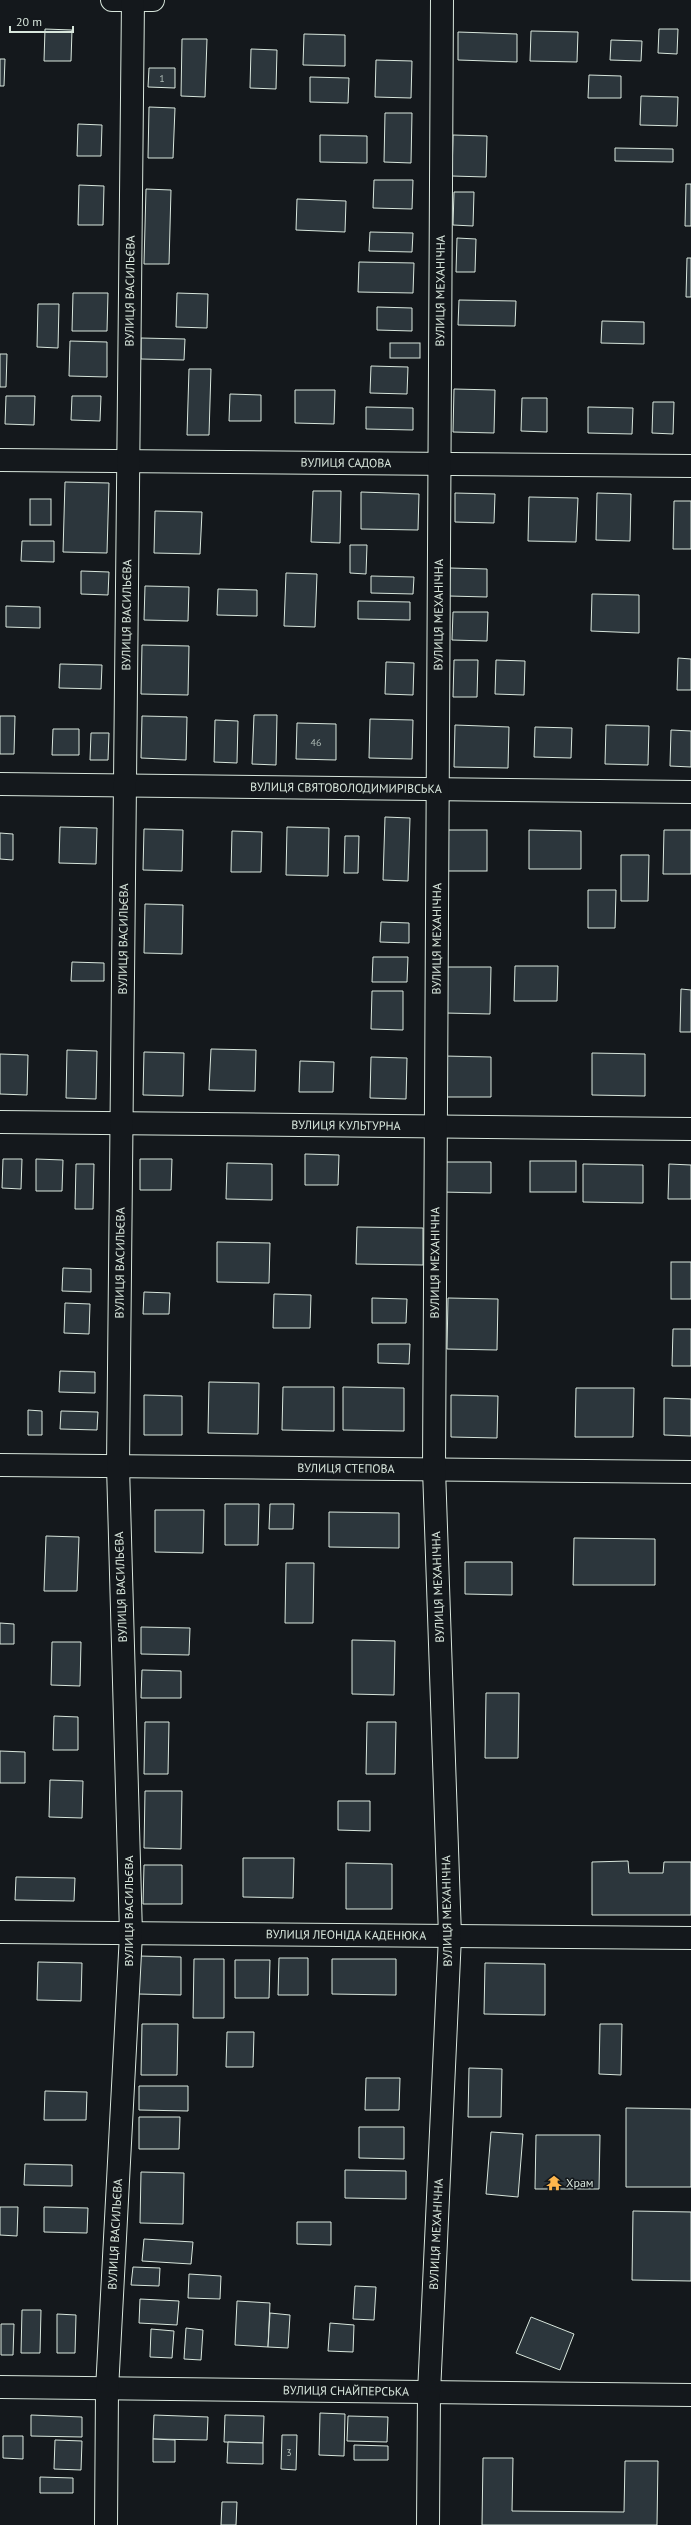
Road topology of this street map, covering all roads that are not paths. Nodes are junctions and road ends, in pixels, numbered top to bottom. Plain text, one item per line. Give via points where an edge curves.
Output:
1 (112, 0) edge
2 (133, 0) edge
3 (153, 0) edge
4 (442, 0) edge
5 (0, 460) edge
6 (129, 461) junction
7 (440, 464) junction
8 (691, 466) edge
9 (0, 784) edge
10 (125, 786) junction
11 (438, 789) junction
12 (691, 792) edge
13 (0, 1122) edge
14 (121, 1123) junction
15 (436, 1126) junction
16 (691, 1128) edge
17 (0, 1465) edge
18 (118, 1466) junction
19 (434, 1469) junction
20 (691, 1472) edge
21 (0, 1932) edge
22 (131, 1934) junction
23 (450, 1936) junction
24 (691, 1938) edge
25 (0, 2387) edge
26 (108, 2390) junction
27 (429, 2393) junction
28 (691, 2395) edge
29 (106, 2525) edge
30 (428, 2525) edge

1 - 2 street
2 - 3 street
2 - 6 street, ВУЛИЦЯ ВАСИЛЬЄВА
4 - 7 street, ВУЛИЦЯ МЕХАНІЧНА
5 - 6 street, ВУЛИЦЯ САДОВА
6 - 7 street, ВУЛИЦЯ САДОВА
6 - 10 street, ВУЛИЦЯ ВАСИЛЬЄВА
7 - 8 street, ВУЛИЦЯ САДОВА
7 - 11 street, ВУЛИЦЯ МЕХАНІЧНА
9 - 10 street, ВУЛИЦЯ СВЯТОВОЛОДИМИРІВСЬКА
10 - 11 street, ВУЛИЦЯ СВЯТОВОЛОДИМИРІВСЬКА
10 - 14 street, ВУЛИЦЯ ВАСИЛЬЄВА
11 - 12 street, ВУЛИЦЯ СВЯТОВОЛОДИМИРІВСЬКА
11 - 15 street, ВУЛИЦЯ МЕХАНІЧНА
13 - 14 street, ВУЛИЦЯ КУЛЬТУРНА
14 - 15 street, ВУЛИЦЯ КУЛЬТУРНА
14 - 18 street, ВУЛИЦЯ ВАСИЛЬЄВА
15 - 16 street, ВУЛИЦЯ КУЛЬТУРНА
15 - 19 street, ВУЛИЦЯ МЕХАНІЧНА
17 - 18 street, ВУЛИЦЯ СТЕПОВА
18 - 19 street, ВУЛИЦЯ СТЕПОВА
18 - 22 street, ВУЛИЦЯ ВАСИЛЬЄВА
19 - 20 street, ВУЛИЦЯ СТЕПОВА
19 - 23 street, ВУЛИЦЯ МЕХАНІЧНА
21 - 22 street, ВУЛИЦЯ ЛЕОНІДА КАДЕНЮКА
22 - 23 street, ВУЛИЦЯ ЛЕОНІДА КАДЕНЮКА
22 - 26 street, ВУЛИЦЯ ВАСИЛЬЄВА
23 - 24 street, ВУЛИЦЯ ЛЕОНІДА КАДЕНЮКА
23 - 27 street, ВУЛИЦЯ МЕХАНІЧНА
25 - 26 street, ВУЛИЦЯ СНАЙПЕРСЬКА
26 - 27 street, ВУЛИЦЯ СНАЙПЕРСЬКА
26 - 29 street, ВУЛИЦЯ ВАСИЛЬЄВА
27 - 28 street, ВУЛИЦЯ СНАЙПЕРСЬКА
27 - 30 street, ВУЛИЦЯ МЕХАНІЧНА

